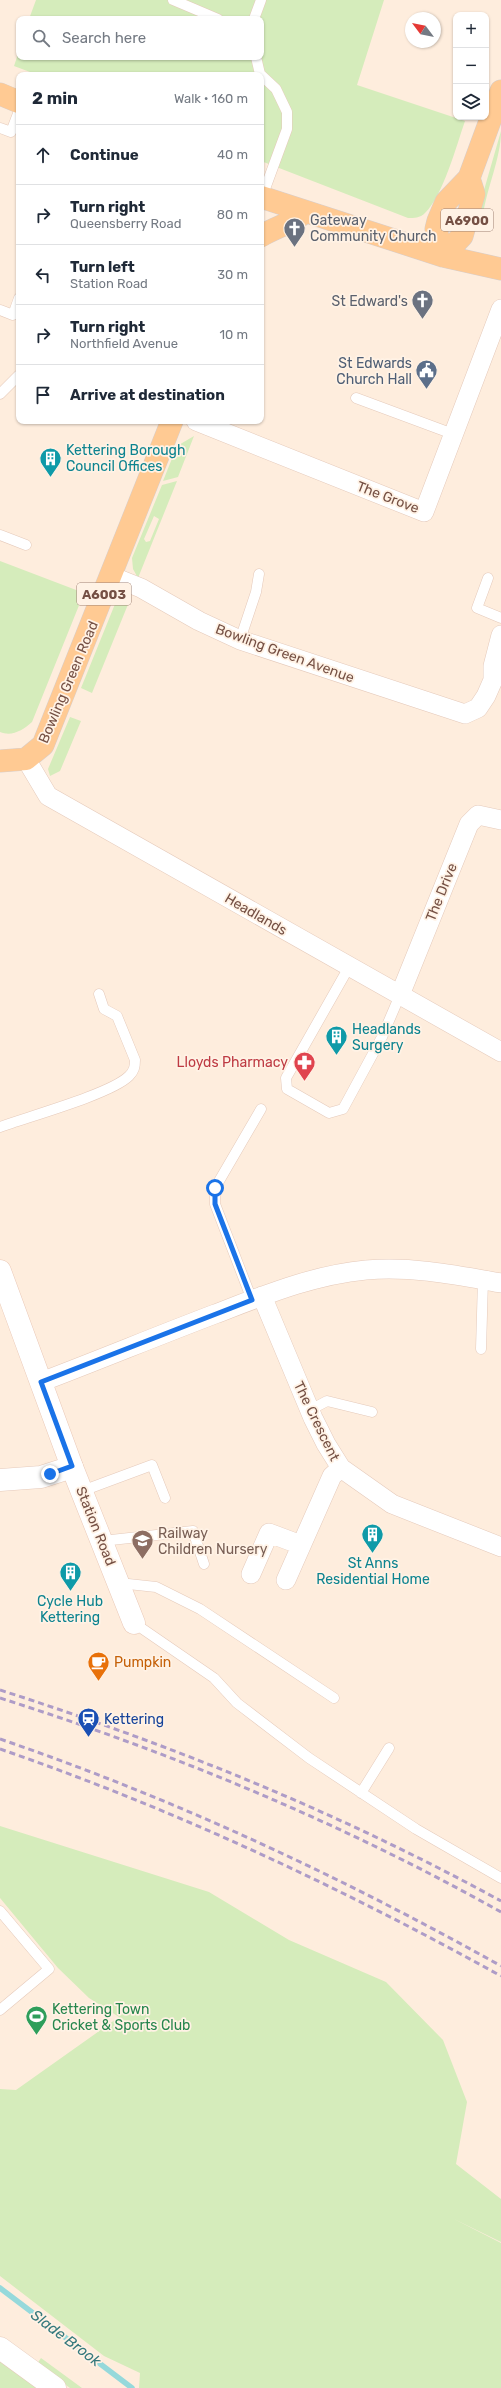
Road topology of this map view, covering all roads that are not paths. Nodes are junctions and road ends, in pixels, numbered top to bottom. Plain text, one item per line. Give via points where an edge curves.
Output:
1 (173, 0) edge
2 (261, 0) edge
3 (211, 16) edge
4 (255, 16) edge
5 (257, 60) edge
6 (260, 72) edge
7 (264, 78) edge
8 (501, 91) edge
9 (0, 94) edge
10 (16, 101) edge
11 (16, 119) edge
12 (0, 128) edge
13 (264, 189) edge
14 (264, 198) edge
15 (305, 212) junction
16 (264, 234) edge
17 (444, 256) junction
18 (501, 269) edge
19 (16, 306) edge
20 (501, 309) edge
21 (0, 310) edge
22 (16, 379) edge
23 (0, 394) edge
24 (356, 398) dead end
25 (171, 424) edge
26 (204, 424) edge
27 (453, 434) junction
28 (0, 535) edge
29 (26, 546) dead end
30 (259, 574) dead end
31 (112, 576) junction
32 (488, 578) dead end
33 (501, 618) edge
34 (501, 635) edge
35 (240, 640) junction
36 (26, 759) junction
37 (0, 760) edge
38 (501, 820) edge
39 (349, 967) junction
40 (99, 994) dead end
41 (400, 995) junction
42 (501, 1052) edge
43 (261, 1109) dead end
44 (0, 1127) edge
45 (0, 1271) edge
46 (492, 1281) edge
47 (5, 1298) edge
48 (257, 1298) junction
49 (482, 1349) dead end
50 (41, 1382) junction
51 (310, 1410) junction
52 (372, 1412) dead end
53 (72, 1466) junction
54 (341, 1468) junction
55 (0, 1480) edge
56 (82, 1491) junction
57 (165, 1498) dead end
58 (102, 1541) junction
59 (301, 1545) junction
60 (501, 1547) edge
61 (204, 1564) dead end
62 (251, 1574) dead end
63 (286, 1580) dead end
64 (118, 1583) junction
65 (134, 1623) joint
66 (334, 1698) dead end
67 (389, 1748) dead end
68 (361, 1793) junction
69 (501, 1878) edge
70 (0, 1911) edge
71 (0, 2010) edge
72 (0, 2348) edge
73 (55, 2388) edge

1 - 3 lane
2 - 4 lane
5 - 6 lane
7 - 13 lane via 276,89 287,112 287,129
8 - 17 main road, A6900 via 469,178 446,202 438,221 436,229
9 - 10 main road
11 - 12 lane via 11,132
14 - 15 main road
15 - 16 main road via 295,221 284,223
15 - 17 main road
17 - 18 main road
19 - 21 lane via 13,315
20 - 27 street, The Grove
22 - 23 lane
24 - 27 lane
25 - 31 main road, Bowling Green Road / A6003
26 - 27 street, The Grove via 424,512
28 - 29 lane
30 - 35 lane via 256,592
31 - 35 street, Bowling Green Avenue via 141,588 199,621
31 - 36 main road, Bowling Green Road / A6003 via 52,727 43,745
32 - 33 lane via 477,608
34 - 35 street, Bowling Green Avenue via 493,666 493,680 486,696 478,708 465,714
36 - 37 main road
36 - 39 street, Headlands via 48,796
38 - 41 street, The Drive via 478,815 469,824
39 - 41 street, Headlands
39 - 41 lane via 286,1078 287,1089 329,1114 343,1109 382,1037
40 - 44 lane via 104,1009 117,1016 135,1060 135,1068 129,1076 97,1093
41 - 42 street, Headlands
43 - 48 lane via 215,1188 215,1204
45 - 47 main road, Station Road
46 - 48 street via 422,1270 367,1270 332,1274
46 - 49 lane
47 - 50 main road, Station Road
48 - 50 street
48 - 51 street, The Crescent
50 - 53 main road, Station Road
51 - 52 lane via 327,1400
51 - 54 street, The Crescent
53 - 55 main road via 41,1477
53 - 56 main road, Station Road
54 - 59 street via 332,1476
54 - 60 street, The Crescent via 392,1504
56 - 57 lane via 152,1465
56 - 58 main road, Station Road
58 - 61 lane via 193,1531
58 - 64 main road, Station Road
59 - 62 street via 269,1532
59 - 63 street
64 - 65 main road, Station Road
64 - 66 lane via 156,1587 200,1609
65 - 68 lane via 214,1678 237,1703 308,1758
67 - 68 lane
68 - 69 lane via 416,1829
70 - 71 lane via 49,1970
72 - 73 main road

